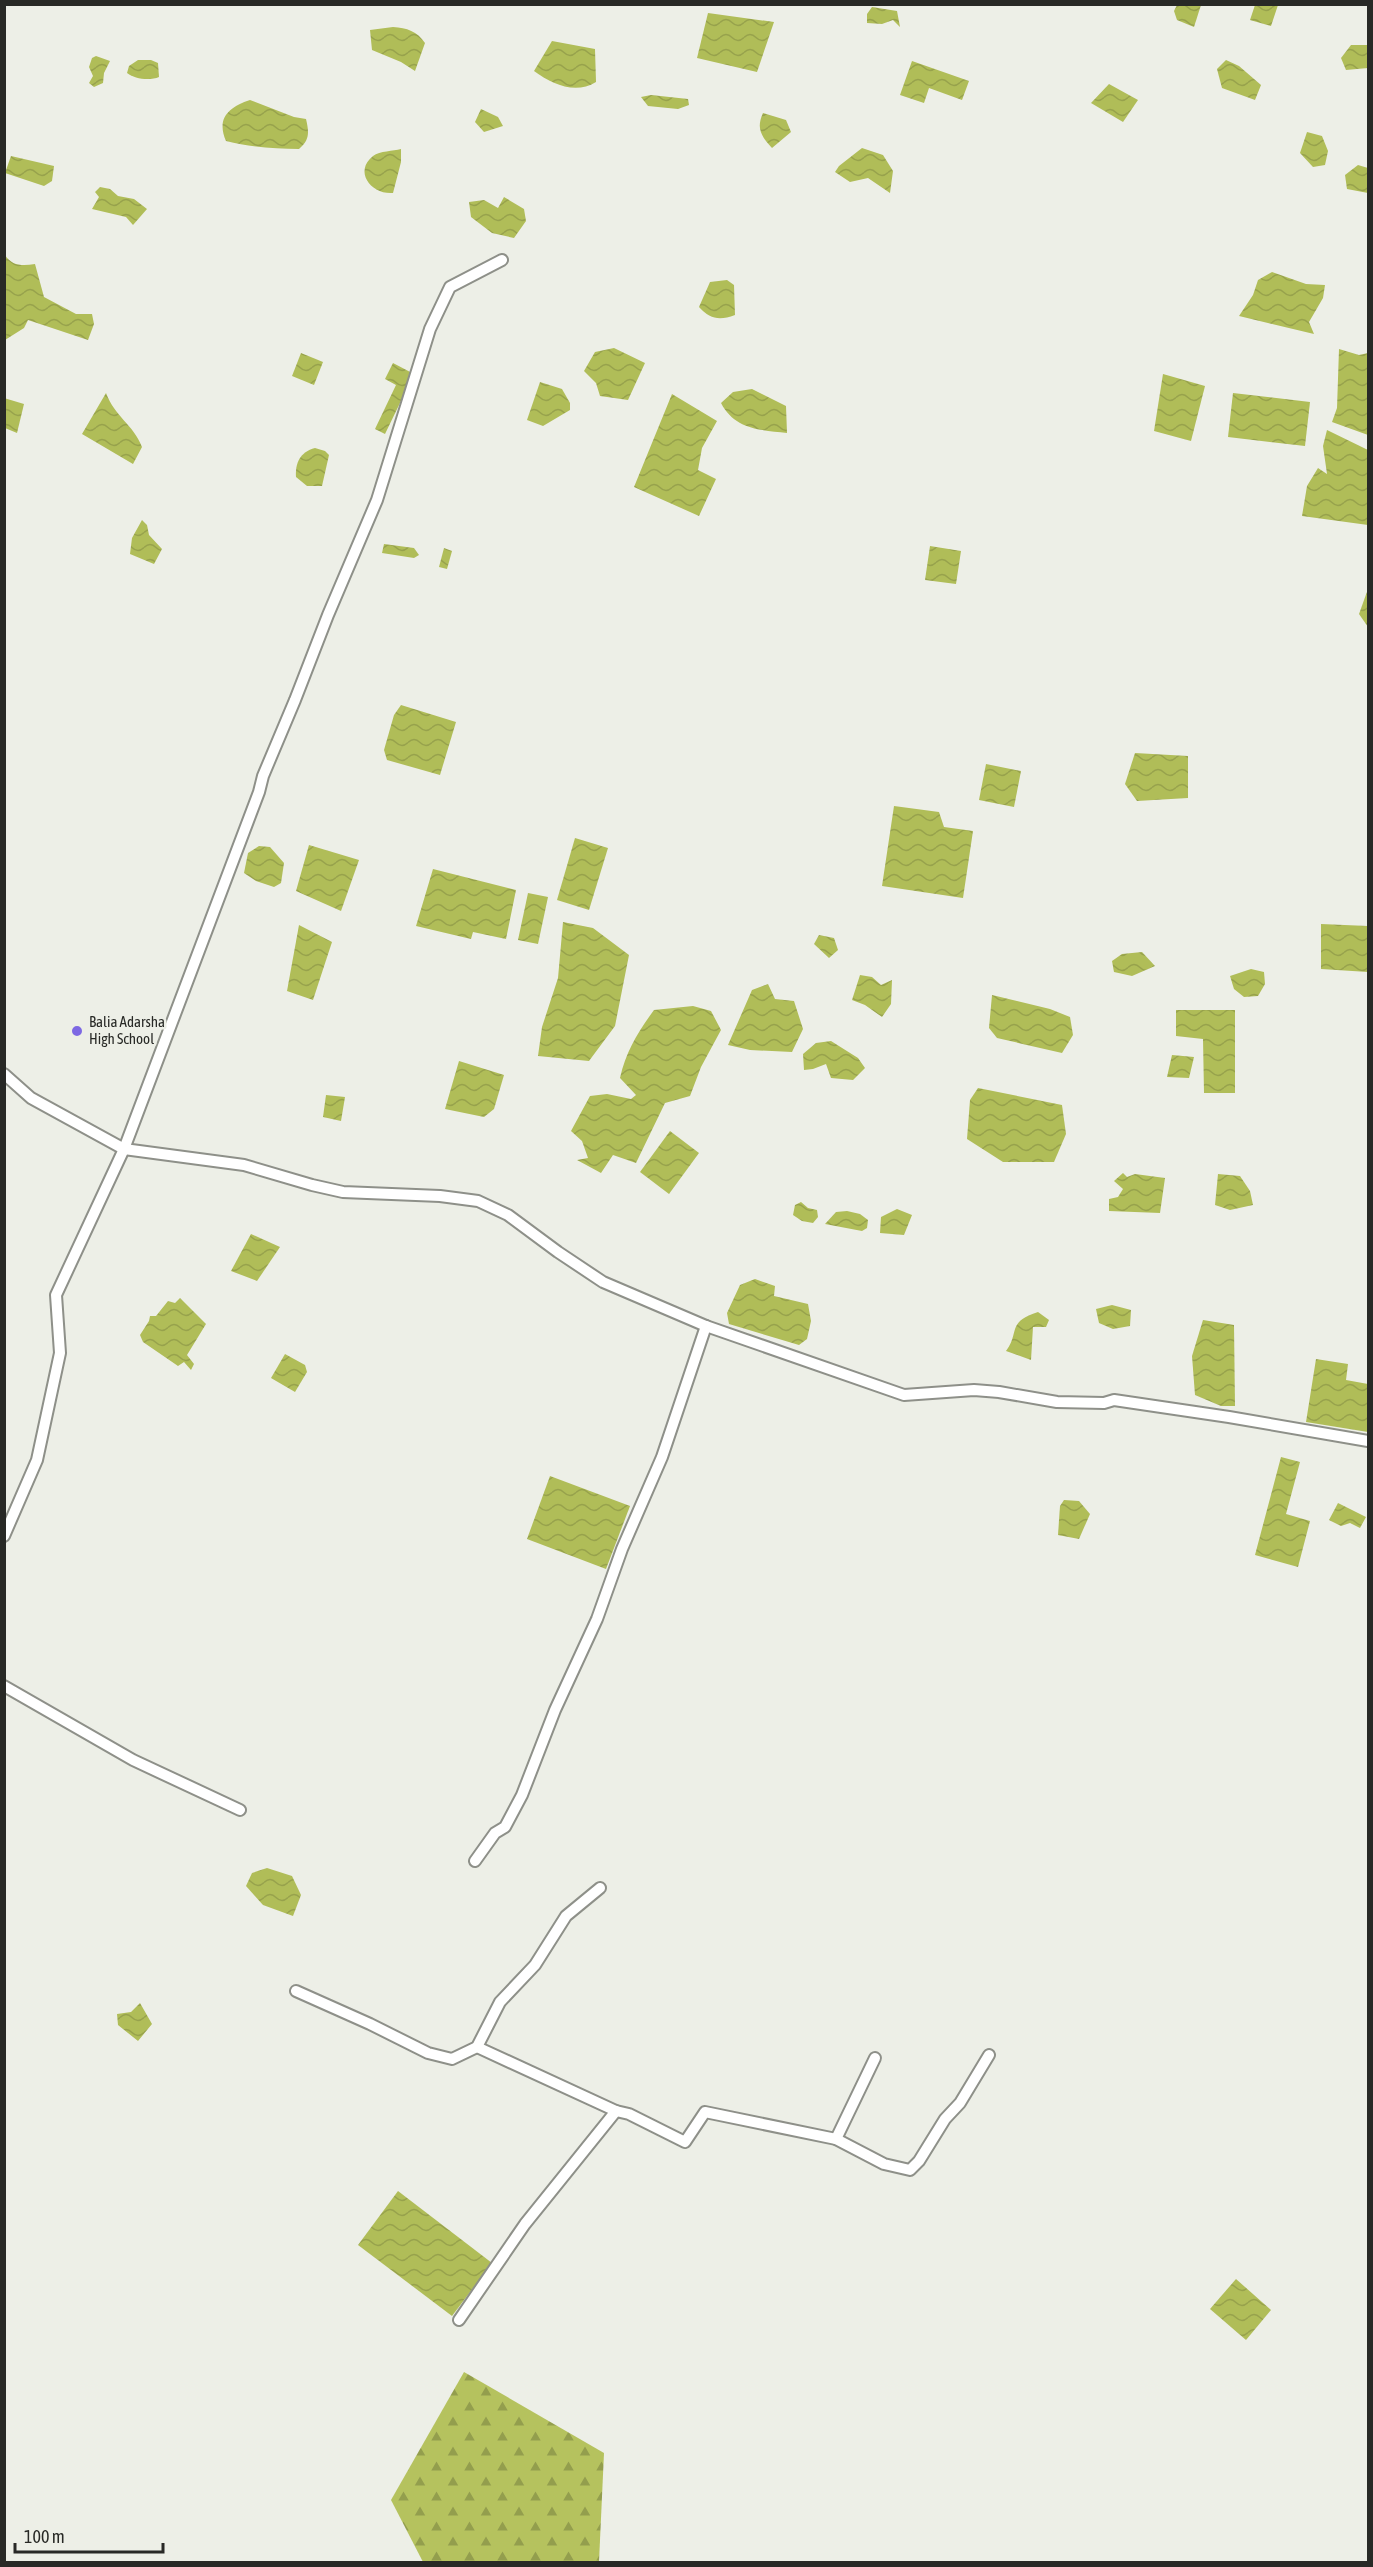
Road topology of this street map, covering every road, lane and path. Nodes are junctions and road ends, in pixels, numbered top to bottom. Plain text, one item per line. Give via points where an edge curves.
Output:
1 (502, 260) dead end
2 (4, 1074) edge
3 (124, 1149) junction
4 (706, 1326) junction
5 (1368, 1441) edge
6 (4, 1536) edge
7 (4, 1686) edge
8 (240, 1810) dead end
9 (475, 1861) dead end
10 (600, 1888) dead end
11 (296, 1991) dead end
12 (477, 2047) junction
13 (989, 2055) dead end
14 (875, 2058) dead end
15 (616, 2111) junction
16 (836, 2139) junction
17 (459, 2320) dead end

1 - 3 street via 450,287 429,329 377,500 263,776
2 - 3 street via 31,1098
3 - 4 street via 244,1165 343,1192 478,1201 508,1215 603,1282
3 - 6 street via 56,1295 60,1353 37,1460
4 - 5 street via 904,1395 974,1390 1057,1402 1114,1400
4 - 9 street via 662,1457 522,1796 505,1827 495,1833
7 - 8 street via 133,1760
10 - 12 street via 566,1916 535,1965 500,2002
11 - 12 street via 428,2053 452,2059
12 - 15 street
13 - 16 street via 960,2103 945,2118 910,2170 884,2164
14 - 16 street
15 - 16 street via 685,2142 705,2112
15 - 17 street via 525,2224

